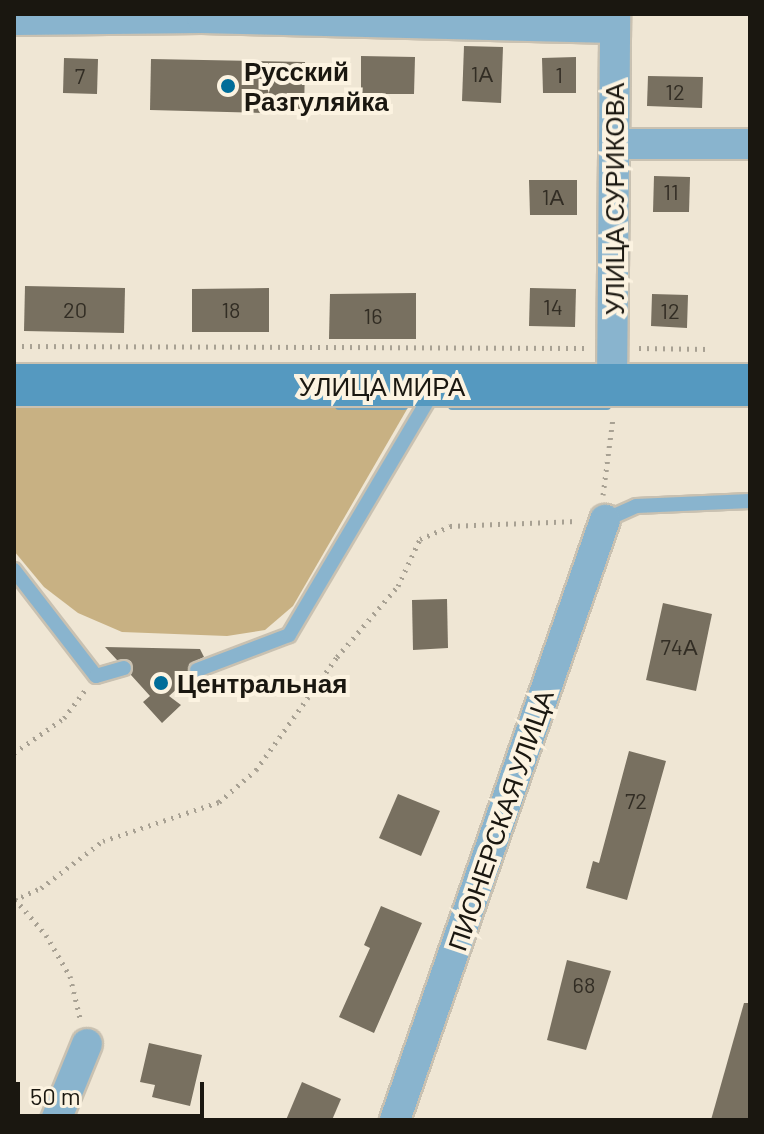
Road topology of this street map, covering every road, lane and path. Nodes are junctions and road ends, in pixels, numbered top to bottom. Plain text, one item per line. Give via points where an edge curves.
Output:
1 (141, 16) edge
2 (66, 17) edge
3 (338, 18) edge
4 (14, 20) edge
5 (615, 21) edge
6 (614, 144) junction
7 (750, 144) edge
8 (14, 346) edge
9 (719, 349) dead end
10 (612, 366) junction
11 (14, 385) edge
12 (750, 385) edge
13 (436, 386) junction
14 (750, 501) edge
15 (605, 520) junction
16 (14, 570) edge
17 (124, 668) dead end
18 (197, 670) dead end
19 (96, 676) junction
20 (14, 753) edge
21 (14, 900) edge
22 (87, 1044) joint
23 (56, 1120) edge
24 (395, 1120) edge

1 - 2 street
1 - 3 street
2 - 4 street
3 - 5 street
5 - 6 street, УЛИЦА СУРИКОВА
6 - 7 street
6 - 10 street, УЛИЦА СУРИКОВА
8 - 10 path
9 - 10 path
10 - 12 main road, УЛИЦА МИРА
10 - 13 main road, УЛИЦА МИРА
10 - 15 path
11 - 13 main road, УЛИЦА МИРА
13 - 18 lane via 289,635
14 - 15 lane via 636,506
15 - 21 path via 450,526 420,539 398,586 337,657 256,770 219,802 103,841 41,888
15 - 24 street, ПИОНЕРСКАЯ УЛИЦА
16 - 19 lane
17 - 19 lane
19 - 20 path via 64,718
21 - 22 path via 46,935 70,976
22 - 23 street

